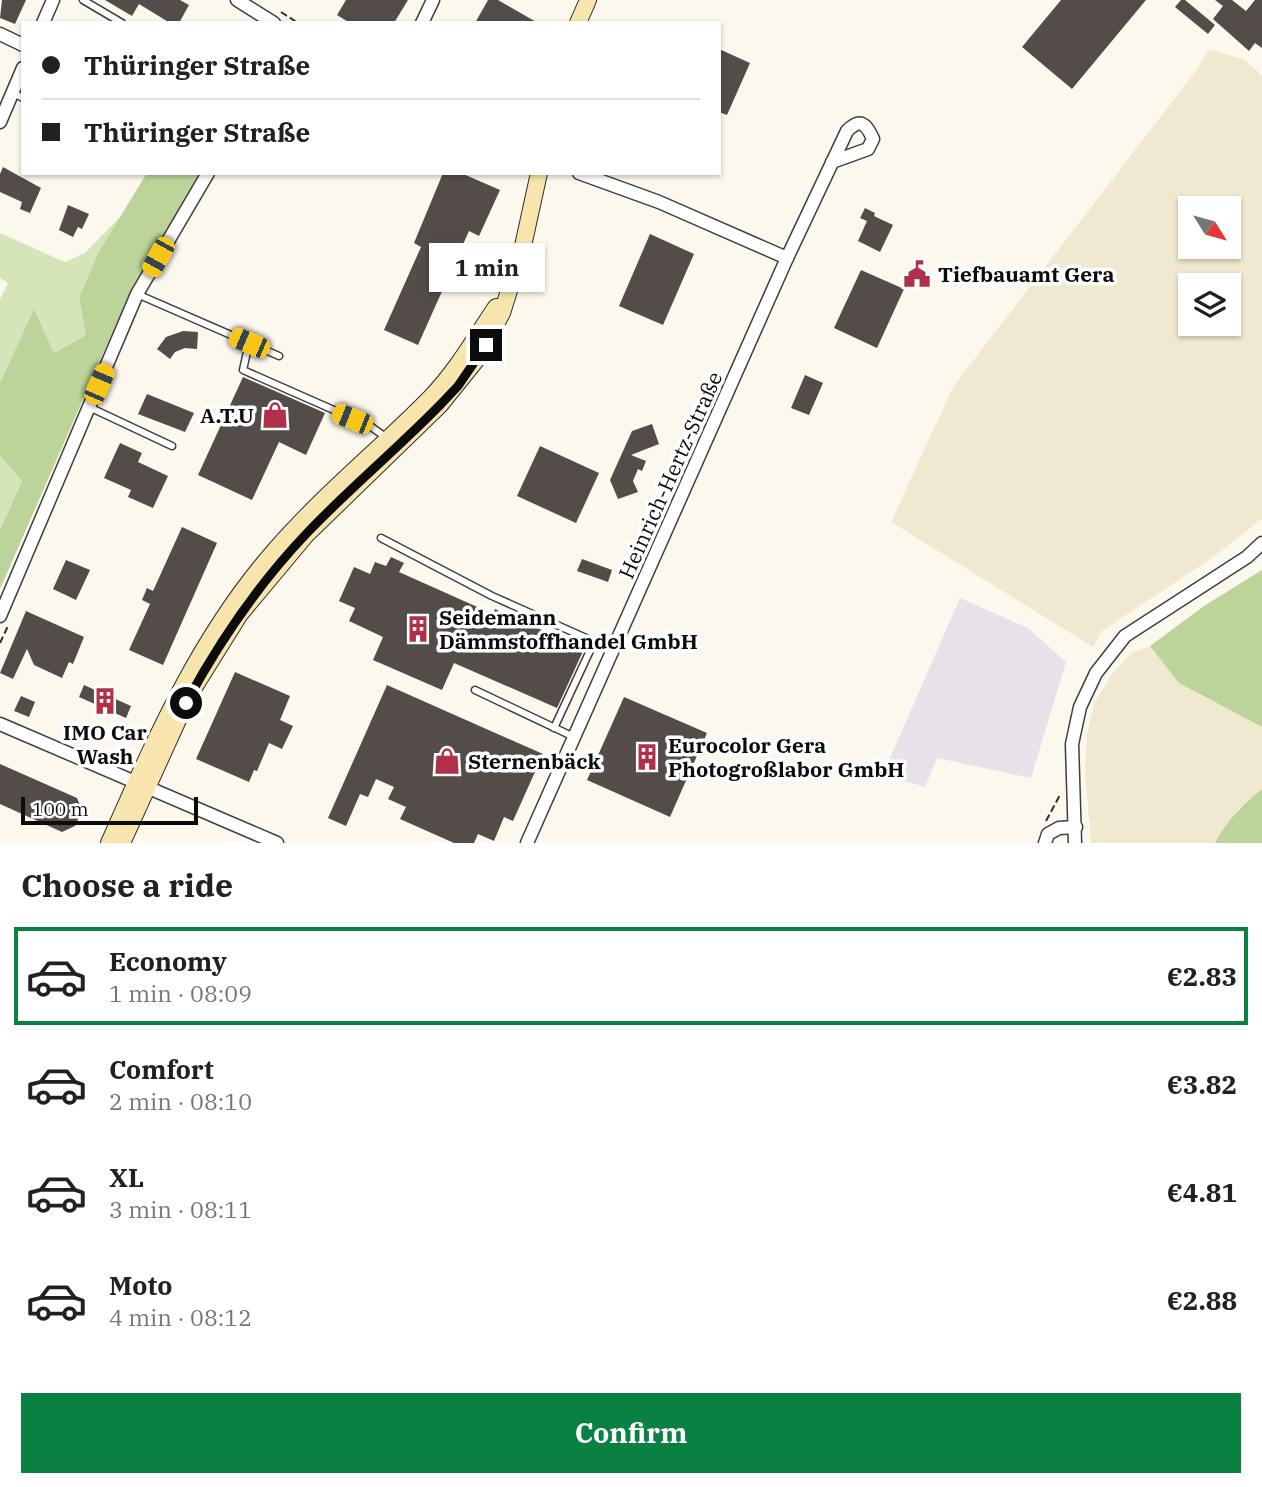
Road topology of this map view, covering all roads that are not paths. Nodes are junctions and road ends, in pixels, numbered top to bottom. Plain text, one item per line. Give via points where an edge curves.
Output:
1 (53, 0) edge
2 (83, 0) edge
3 (237, 0) edge
4 (433, 0) edge
5 (589, 0) edge
6 (44, 21) edge
7 (118, 21) edge
8 (271, 21) edge
9 (423, 21) edge
10 (579, 21) edge
11 (0, 34) edge
12 (21, 44) edge
13 (18, 95) edge
14 (0, 122) edge
15 (832, 162) dead end
16 (207, 175) edge
17 (539, 175) edge
18 (585, 175) edge
19 (787, 258) junction
20 (138, 294) junction
21 (249, 343) junction
22 (279, 356) dead end
23 (89, 407) junction
24 (391, 443) junction
25 (172, 446) dead end
26 (381, 538) dead end
27 (1262, 544) edge
28 (0, 616) edge
29 (594, 642) junction
30 (613, 650) junction
31 (475, 690) dead end
32 (0, 724) edge
33 (554, 728) junction
34 (574, 737) junction
35 (141, 786) junction
36 (1076, 827) junction
37 (109, 843) edge
38 (122, 843) edge
39 (277, 843) edge
40 (527, 843) edge
41 (1045, 843) edge
42 (1075, 843) edge

1 - 6 street
2 - 7 lane
3 - 8 street
4 - 9 street
5 - 10 main road
11 - 12 street
13 - 14 street
15 - 19 street, Heinrich-Hertz-Straße
16 - 20 street
17 - 24 main road via 508,290 450,376
18 - 19 street
19 - 30 street, Heinrich-Hertz-Straße
20 - 21 lane
20 - 23 street
21 - 22 lane
21 - 24 lane via 243,370 370,426
23 - 25 lane
23 - 28 street
24 - 35 main road via 298,524 231,607 179,692
26 - 29 lane
27 - 36 street via 1125,636 1096,673 1080,706 1072,744
29 - 30 lane
29 - 33 lane
30 - 34 street, Heinrich-Hertz-Straße
31 - 33 lane
32 - 35 street
33 - 34 lane
34 - 40 street, Heinrich-Hertz-Straße
35 - 37 main road
35 - 38 main road
35 - 39 street
36 - 41 street via 1059,828 1048,834
36 - 42 street

